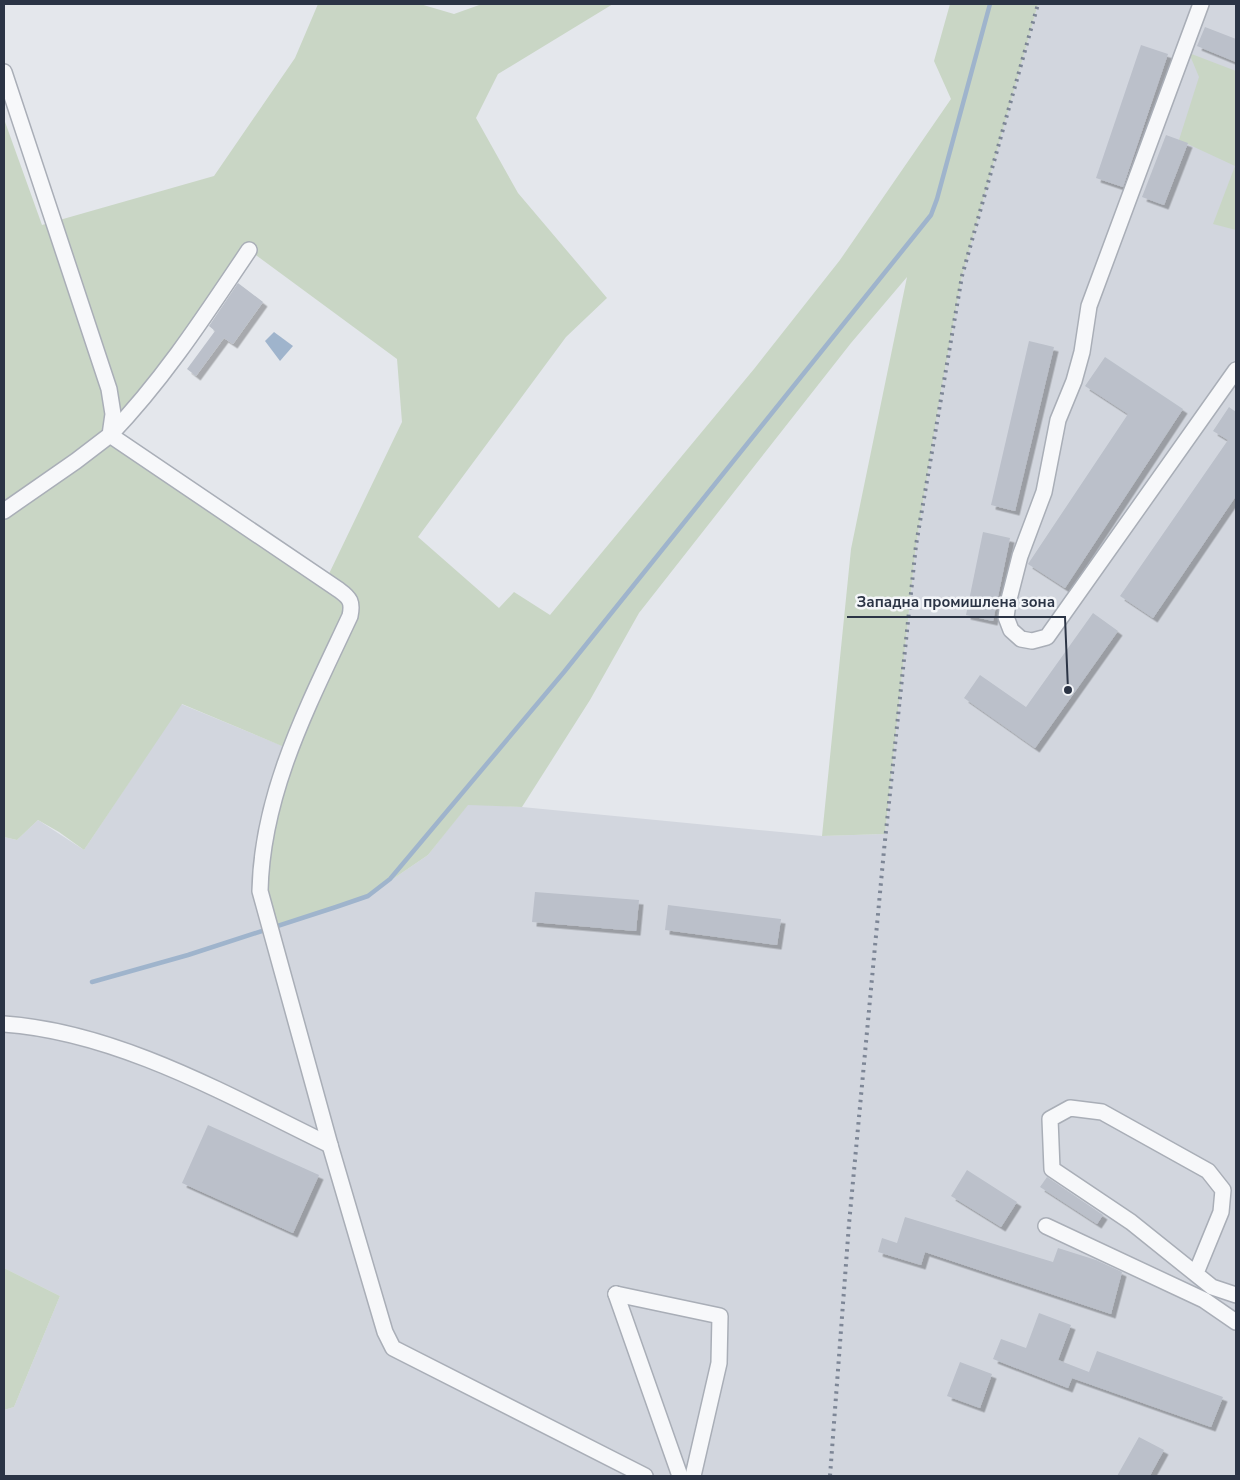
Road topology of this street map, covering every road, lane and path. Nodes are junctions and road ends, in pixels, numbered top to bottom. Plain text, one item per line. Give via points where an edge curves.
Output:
1 (1201, 4) edge
2 (4, 72) edge
3 (249, 250) dead end
4 (1236, 370) edge
5 (110, 435) junction
6 (4, 511) edge
7 (4, 1024) edge
8 (330, 1146) junction
9 (1046, 1226) dead end
10 (1196, 1273) junction
11 (1236, 1295) edge
12 (1236, 1322) edge
13 (646, 1476) edge
14 (680, 1476) edge
15 (692, 1476) edge

1 - 4 street via 1089,306 1082,352 1058,420 1044,492 1020,556 1008,603 1006,617 1011,630 1032,641 1047,637
2 - 5 street via 109,389 113,414
3 - 5 street via 173,362
5 - 6 street
5 - 8 street via 350,598 350,616 295,735 280,776 260,869 265,913
7 - 8 street via 36,1026 97,1042 170,1069
8 - 13 street via 385,1332 393,1348
9 - 12 street via 1204,1300
10 - 10 street via 1221,1212 1223,1190 1208,1172 1102,1112 1070,1108 1050,1120 1052,1168 1131,1222
10 - 11 street via 1212,1287
14 - 15 street via 616,1294 720,1316 719,1363

